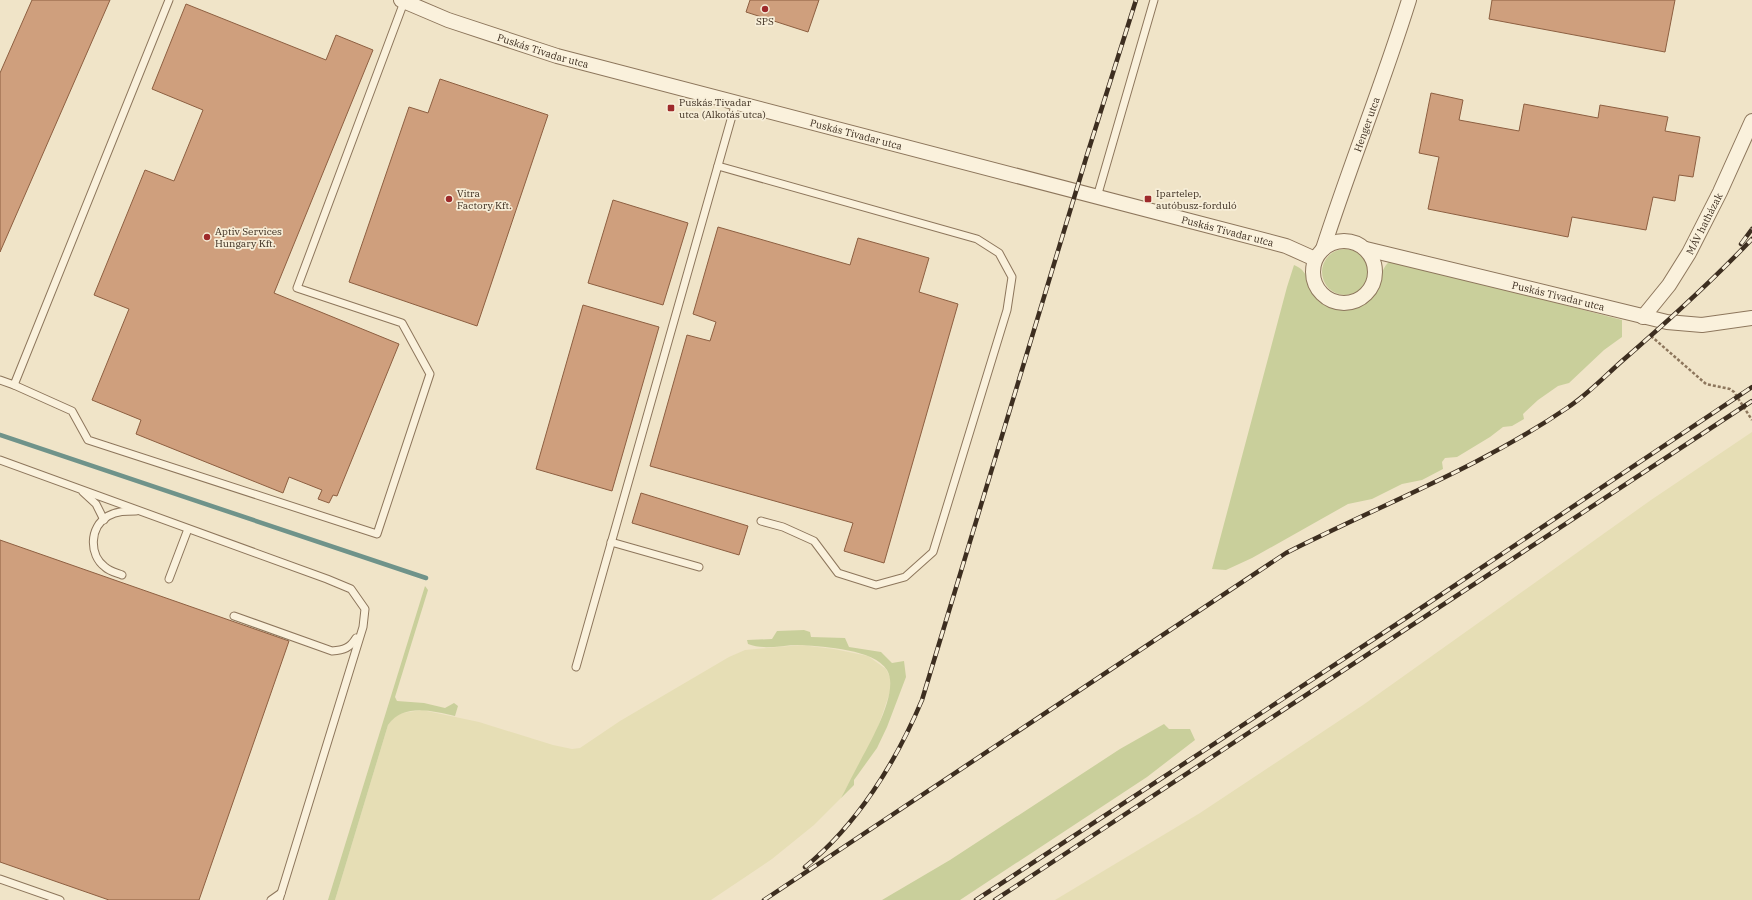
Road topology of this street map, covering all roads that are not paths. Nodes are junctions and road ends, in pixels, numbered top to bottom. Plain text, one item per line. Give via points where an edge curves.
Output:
1 (169, 0) edge
2 (1154, 0) edge
3 (1409, 0) edge
4 (402, 1) edge
5 (736, 102) junction
6 (1752, 122) edge
7 (718, 166) junction
8 (1096, 196) junction
9 (1366, 249) junction
10 (1319, 254) junction
11 (1643, 317) junction
12 (1752, 318) edge
13 (0, 380) edge
14 (14, 385) junction
15 (0, 460) edge
16 (80, 489) junction
17 (140, 511) junction
18 (104, 520) junction
19 (761, 521) dead end
20 (188, 529) junction
21 (611, 542) junction
22 (699, 568) dead end
23 (122, 575) dead end
24 (169, 580) dead end
25 (234, 616) dead end
26 (363, 627) junction
27 (576, 667) dead end
28 (0, 879) edge
29 (280, 897) edge
30 (60, 900) edge
31 (271, 900) edge

1 - 14 lane
2 - 8 lane
3 - 10 street, Henger utca via 1391,58
4 - 5 street, Puskás Tivadar utca via 448,20 557,56
4 - 14 lane via 297,288 402,323 430,374 377,534 88,440 72,411
5 - 7 lane
5 - 8 street, Puskás Tivadar utca
6 - 11 street, MÁV hatházak via 1689,253 1669,285
7 - 19 lane via 977,239 999,253 1012,277 1008,310 933,552 905,577 876,585 838,573 814,541 783,527
7 - 21 lane
8 - 10 street, Puskás Tivadar utca
9 - 10 street, Puskás Tivadar utca via 1352,242 1341,241 1327,245
9 - 10 street via 1376,266 1374,282 1362,298 1347,303 1331,301 1320,292 1313,274
9 - 11 street, Puskás Tivadar utca
11 - 12 street, Puskás Tivadar utca via 1702,325
13 - 14 lane
15 - 16 lane
16 - 17 lane
16 - 18 lane via 96,504
17 - 18 lane via 122,511
17 - 20 lane
18 - 23 lane via 99,524 94,536 93,550 97,560 106,569
20 - 24 lane
20 - 26 lane via 351,589 365,609
21 - 22 lane
21 - 27 lane
25 - 26 lane via 332,651 343,650 352,645
26 - 29 lane
28 - 30 lane
29 - 31 lane

